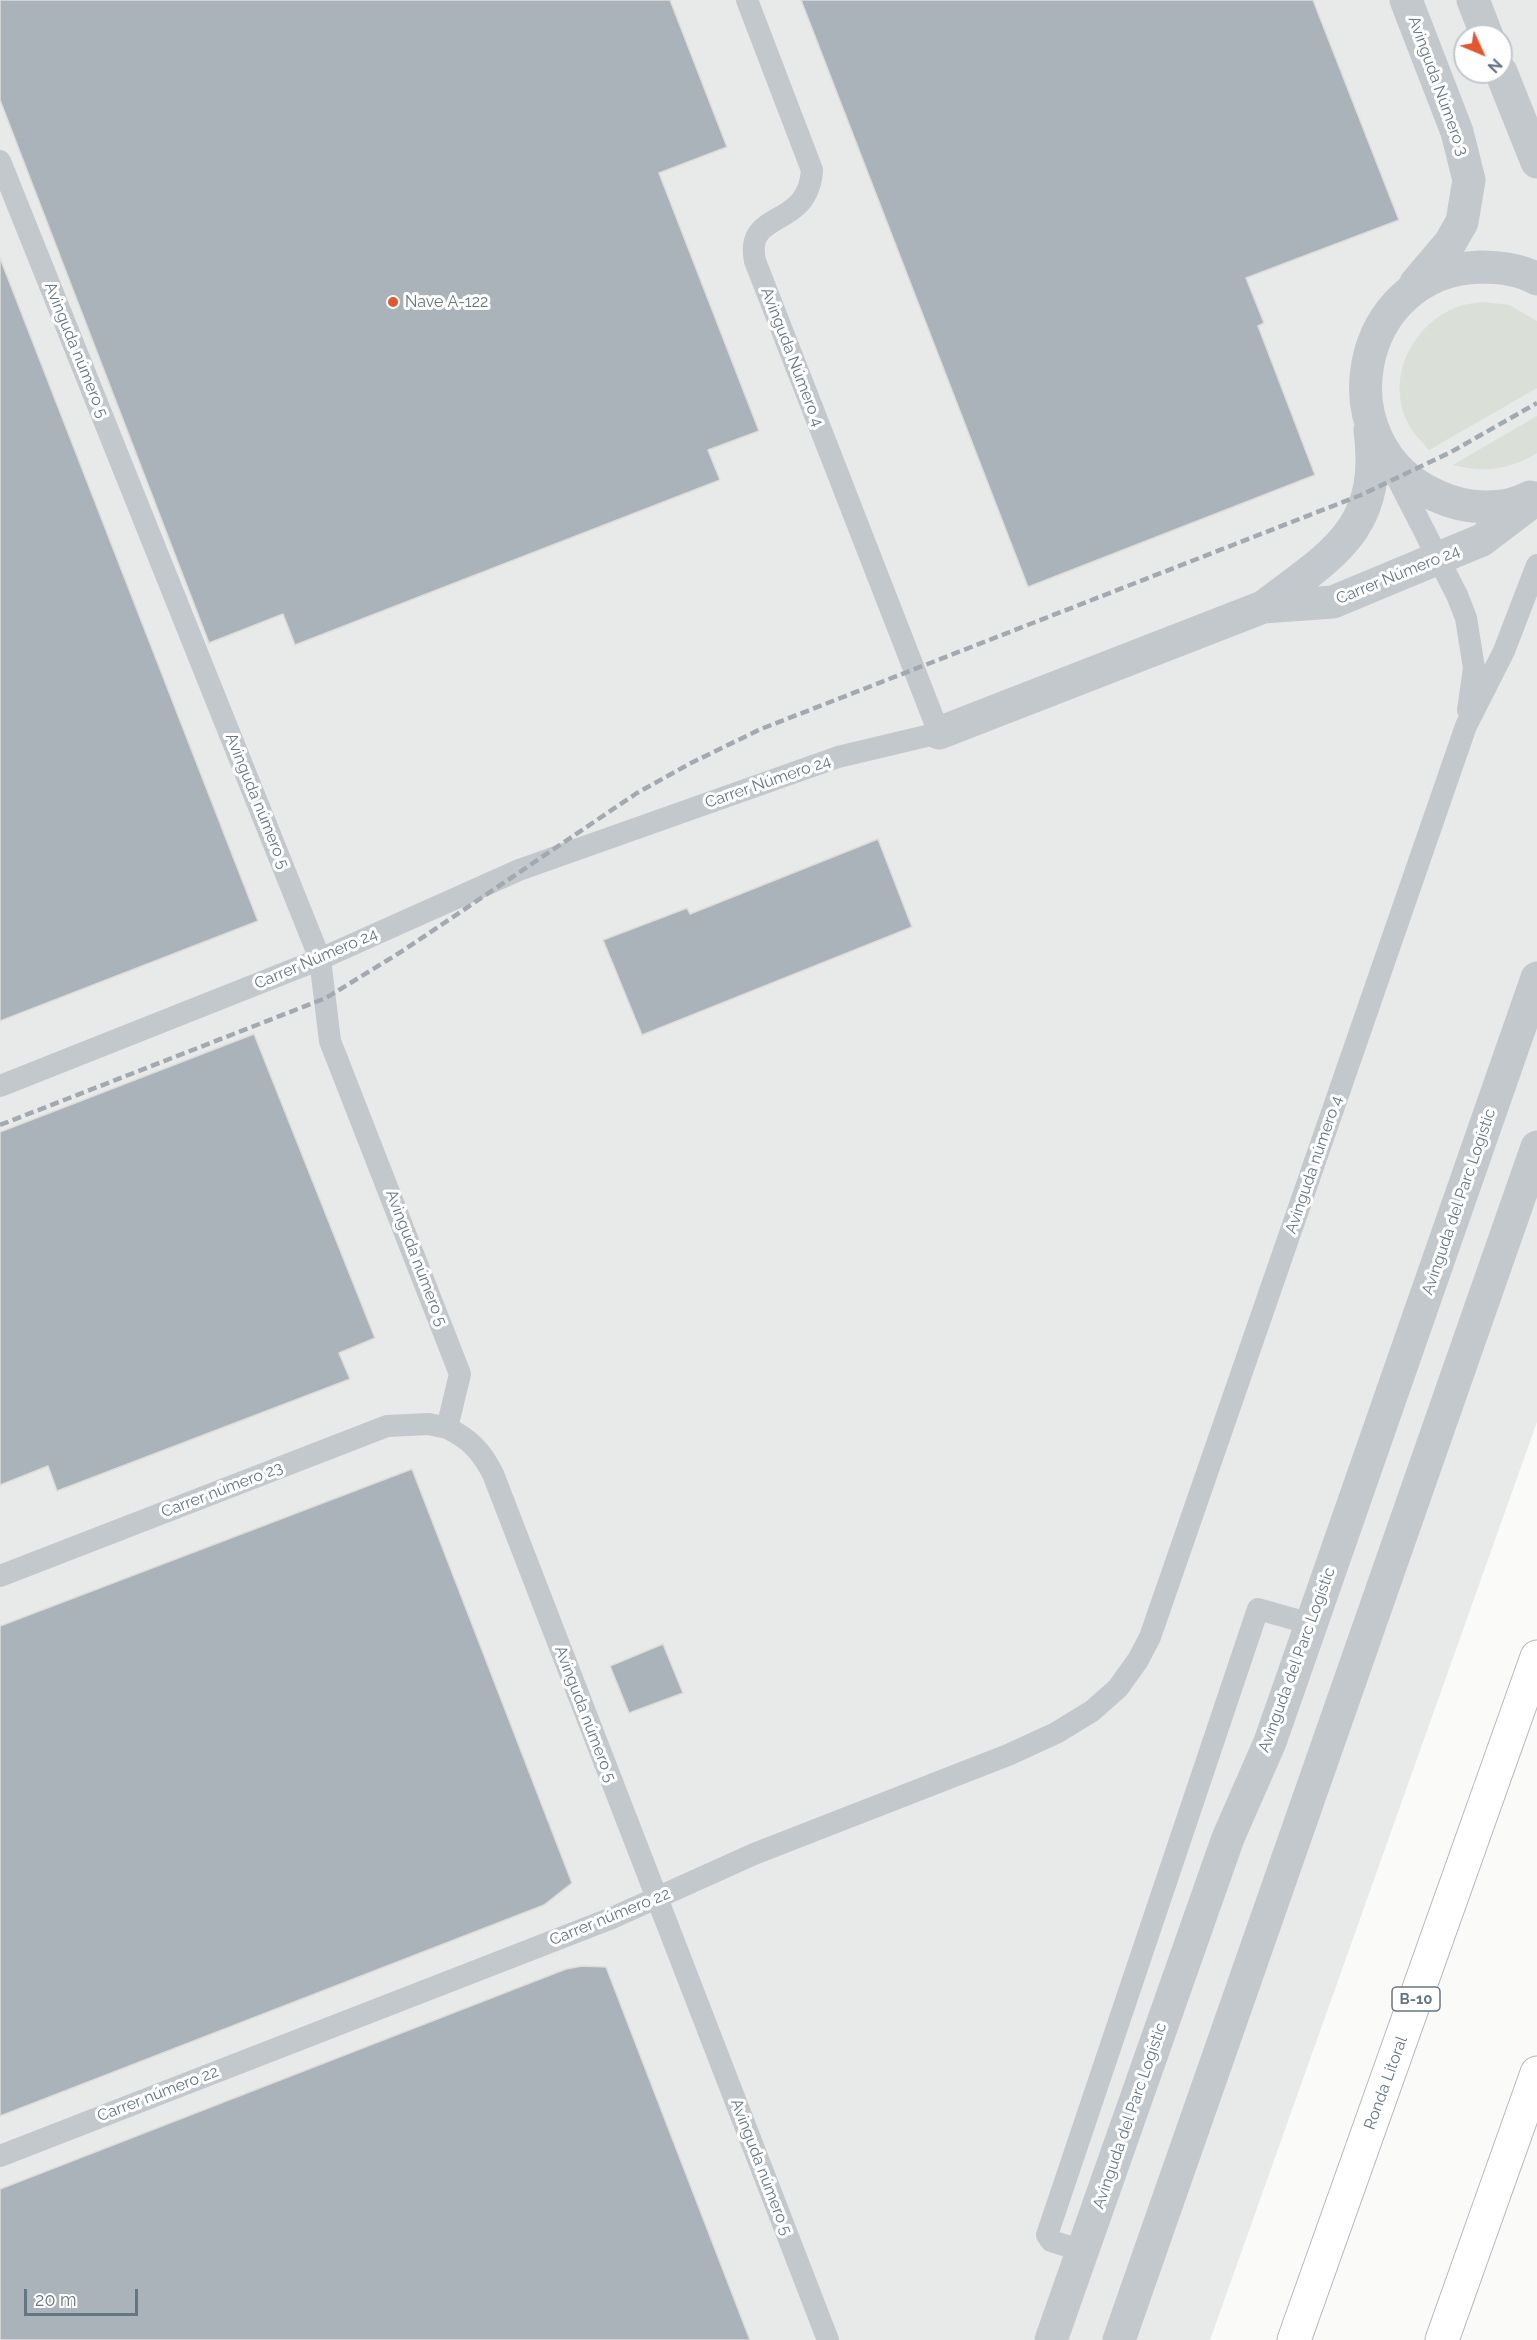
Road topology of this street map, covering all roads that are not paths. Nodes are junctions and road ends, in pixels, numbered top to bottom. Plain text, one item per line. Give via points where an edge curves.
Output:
1 (747, 0) edge
2 (1406, 0) edge
3 (1473, 0) edge
4 (1482, 24) edge
5 (1506, 84) edge
6 (0, 161) edge
7 (1537, 162) edge
8 (1537, 266) edge
9 (1498, 267) junction
10 (1537, 279) edge
11 (1405, 297) junction
12 (1369, 420) junction
13 (1382, 451) junction
14 (1537, 496) edge
15 (1439, 560) junction
16 (1537, 565) edge
17 (1263, 607) junction
18 (1466, 726) junction
19 (939, 733) junction
20 (320, 959) junction
21 (1537, 978) edge
22 (0, 1086) edge
23 (1537, 1147) edge
24 (447, 1428) junction
25 (0, 1576) edge
26 (1163, 1603) joint
27 (1311, 1624) junction
28 (1537, 1657) edge
29 (656, 1899) junction
30 (1537, 2073) edge
31 (0, 2156) edge
32 (1083, 2251) junction
33 (828, 2340) edge
34 (1051, 2340) edge
35 (1119, 2340) edge
36 (1294, 2340) edge
37 (1442, 2340) edge

1 - 19 lane, Avinguda Número 4 via 812,170 805,199 795,210 758,231 752,247 755,261
2 - 11 street, Avinguda Número 3 via 1457,132 1469,180 1462,222 1450,243
3 - 4 street
5 - 7 street
6 - 20 lane, Avinguda número 5
8 - 9 lane
9 - 10 street
9 - 11 street via 1464,268 1432,278
11 - 12 street via 1383,322 1369,353 1364,386
12 - 13 street
12 - 17 street via 1373,477 1362,516 1350,536 1329,556
13 - 14 street via 1420,489 1453,503 1488,508
13 - 15 lane, Avinguda número 4
14 - 15 street, Carrer Número 24 via 1482,540
15 - 17 street, Carrer Número 24 via 1333,602
15 - 18 lane, Avinguda número 4 via 1460,602 1472,644 1474,668
16 - 18 lane, Avinguda número 4 via 1504,651
17 - 19 street, Carrer Número 24
18 - 26 lane, Avinguda número 4
19 - 20 lane, Carrer Número 24 via 838,757 519,870
20 - 22 lane, Carrer Número 24
20 - 24 lane, Avinguda número 5 via 330,1041 460,1374
21 - 27 street, Avinguda del Parc Logístic
23 - 35 street
24 - 25 lane, Carrer número 23 via 387,1425
24 - 29 lane, Avinguda número 5 via 474,1446 493,1474
26 - 29 lane, Carrer número 22 via 1138,1660 1118,1688 1092,1712 1008,1755 754,1854
27 - 32 street, Avinguda del Parc Logístic via 1270,1742 1228,1838
27 - 32 lane via 1258,1609 1047,2235 1051,2241
28 - 36 highway, Ronda Litoral / B-10
29 - 31 lane, Carrer número 22
29 - 33 lane, Avinguda número 5
30 - 37 highway
32 - 34 street, Avinguda del Parc Logístic

